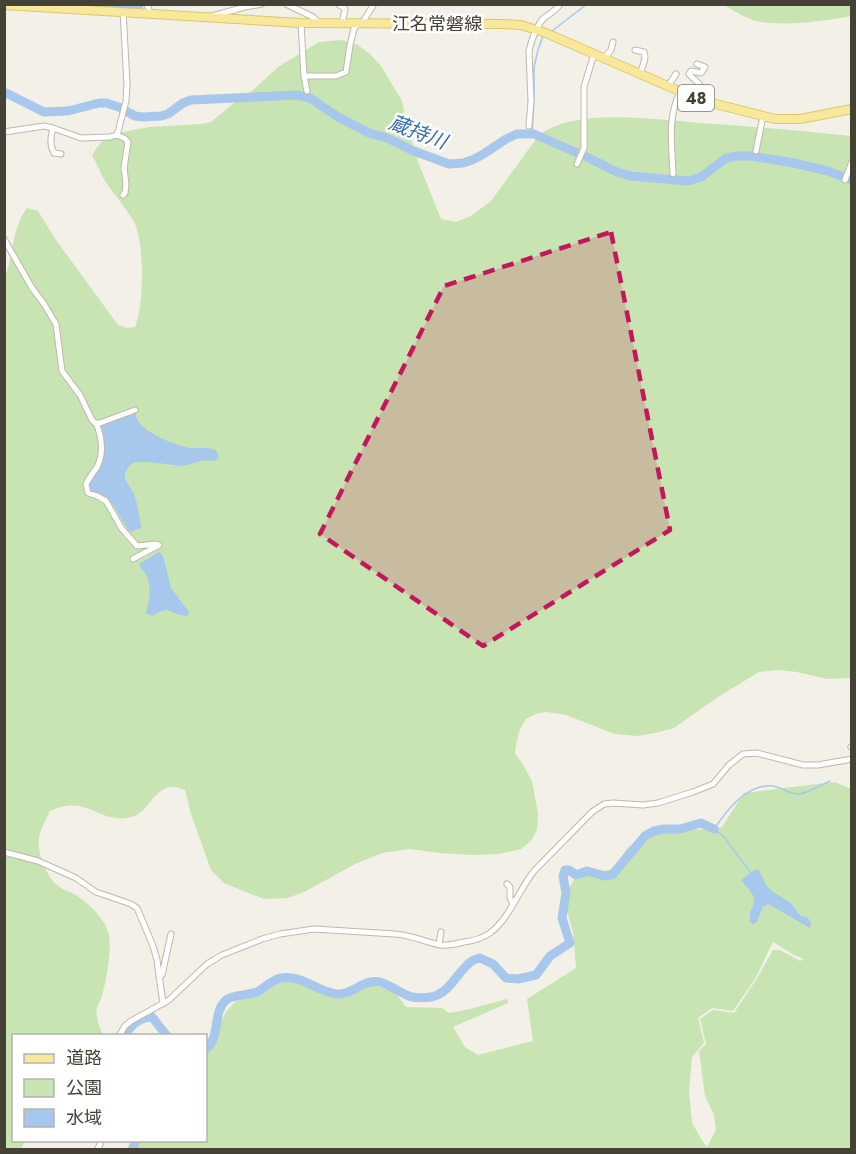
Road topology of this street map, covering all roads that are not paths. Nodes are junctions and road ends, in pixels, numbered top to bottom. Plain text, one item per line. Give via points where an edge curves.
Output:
1 (262, 4) edge
2 (286, 4) edge
3 (338, 4) edge
4 (374, 4) edge
5 (560, 4) edge
6 (4, 5) edge
7 (300, 7) edge
8 (148, 9) edge
9 (123, 11) junction
10 (210, 17) junction
11 (301, 23) junction
12 (320, 24) junction
13 (342, 24) junction
14 (358, 24) junction
15 (544, 32) junction
16 (613, 42) dead end
17 (635, 50) dead end
18 (594, 54) junction
19 (604, 58) junction
20 (697, 64) dead end
21 (640, 74) junction
22 (676, 74) dead end
23 (304, 76) junction
24 (668, 86) junction
25 (307, 91) dead end
26 (681, 92) junction
27 (700, 100) junction
28 (852, 109) edge
29 (763, 116) junction
30 (529, 126) dead end
31 (53, 128) junction
32 (4, 132) edge
33 (116, 135) junction
34 (756, 151) dead end
35 (61, 154) dead end
36 (852, 162) edge
37 (577, 164) dead end
38 (673, 174) dead end
39 (845, 180) dead end
40 (123, 195) dead end
41 (4, 239) edge
42 (135, 410) dead end
43 (96, 423) junction
44 (133, 559) dead end
45 (852, 759) edge
46 (4, 852) edge
47 (507, 884) dead end
48 (513, 903) junction
49 (441, 932) dead end
50 (171, 934) dead end
51 (439, 944) junction
52 (159, 977) junction
53 (163, 1004) junction
54 (120, 1034) edge

1 - 10 street
2 - 7 street
3 - 13 street via 345,9
4 - 14 street
5 - 15 street via 542,20
6 - 9 main road, 江名常磐線 / 48
7 - 12 street
8 - 9 main road, 江名常磐線 / 48
8 - 10 main road, 江名常磐線 / 48
9 - 33 street via 127,84
10 - 11 main road, 江名常磐線 / 48
11 - 12 main road, 江名常磐線 / 48
11 - 23 street
12 - 13 main road, 江名常磐線 / 48
13 - 14 main road, 江名常磐線 / 48
14 - 15 main road, 江名常磐線 / 48 via 503,24
14 - 23 street via 346,72 336,76
15 - 18 main road, 江名常磐線 / 48
15 - 30 street via 529,51
16 - 19 street
17 - 21 street via 645,54
18 - 19 main road, 江名常磐線 / 48
18 - 37 street via 584,87 584,148
19 - 21 main road, 江名常磐線 / 48
20 - 27 street via 705,67 703,72 689,74 701,85
21 - 24 main road, 江名常磐線 / 48
22 - 24 street
23 - 25 street
24 - 26 main road, 江名常磐線 / 48
26 - 27 main road, 江名常磐線 / 48
26 - 38 street via 672,115
27 - 29 main road, 江名常磐線 / 48
28 - 29 main road, 江名常磐線 / 48 via 800,119
29 - 34 street
31 - 32 street via 35,126
31 - 33 street via 81,138
31 - 35 street via 52,151
33 - 40 street via 128,142
36 - 39 street
41 - 43 street via 56,324 62,371
42 - 43 street
43 - 44 street via 101,447 98,464 86,484 88,493 106,501 137,546 159,545
45 - 48 street via 811,766 757,753 743,754 704,788 658,803 602,805 534,871
46 - 52 street via 38,861 96,892 137,908 153,946
47 - 48 street
48 - 51 street via 500,924 485,936 452,945
49 - 51 street
50 - 52 street
51 - 53 street via 404,934 314,929 279,934 207,964
52 - 53 street
53 - 54 street via 131,1021

